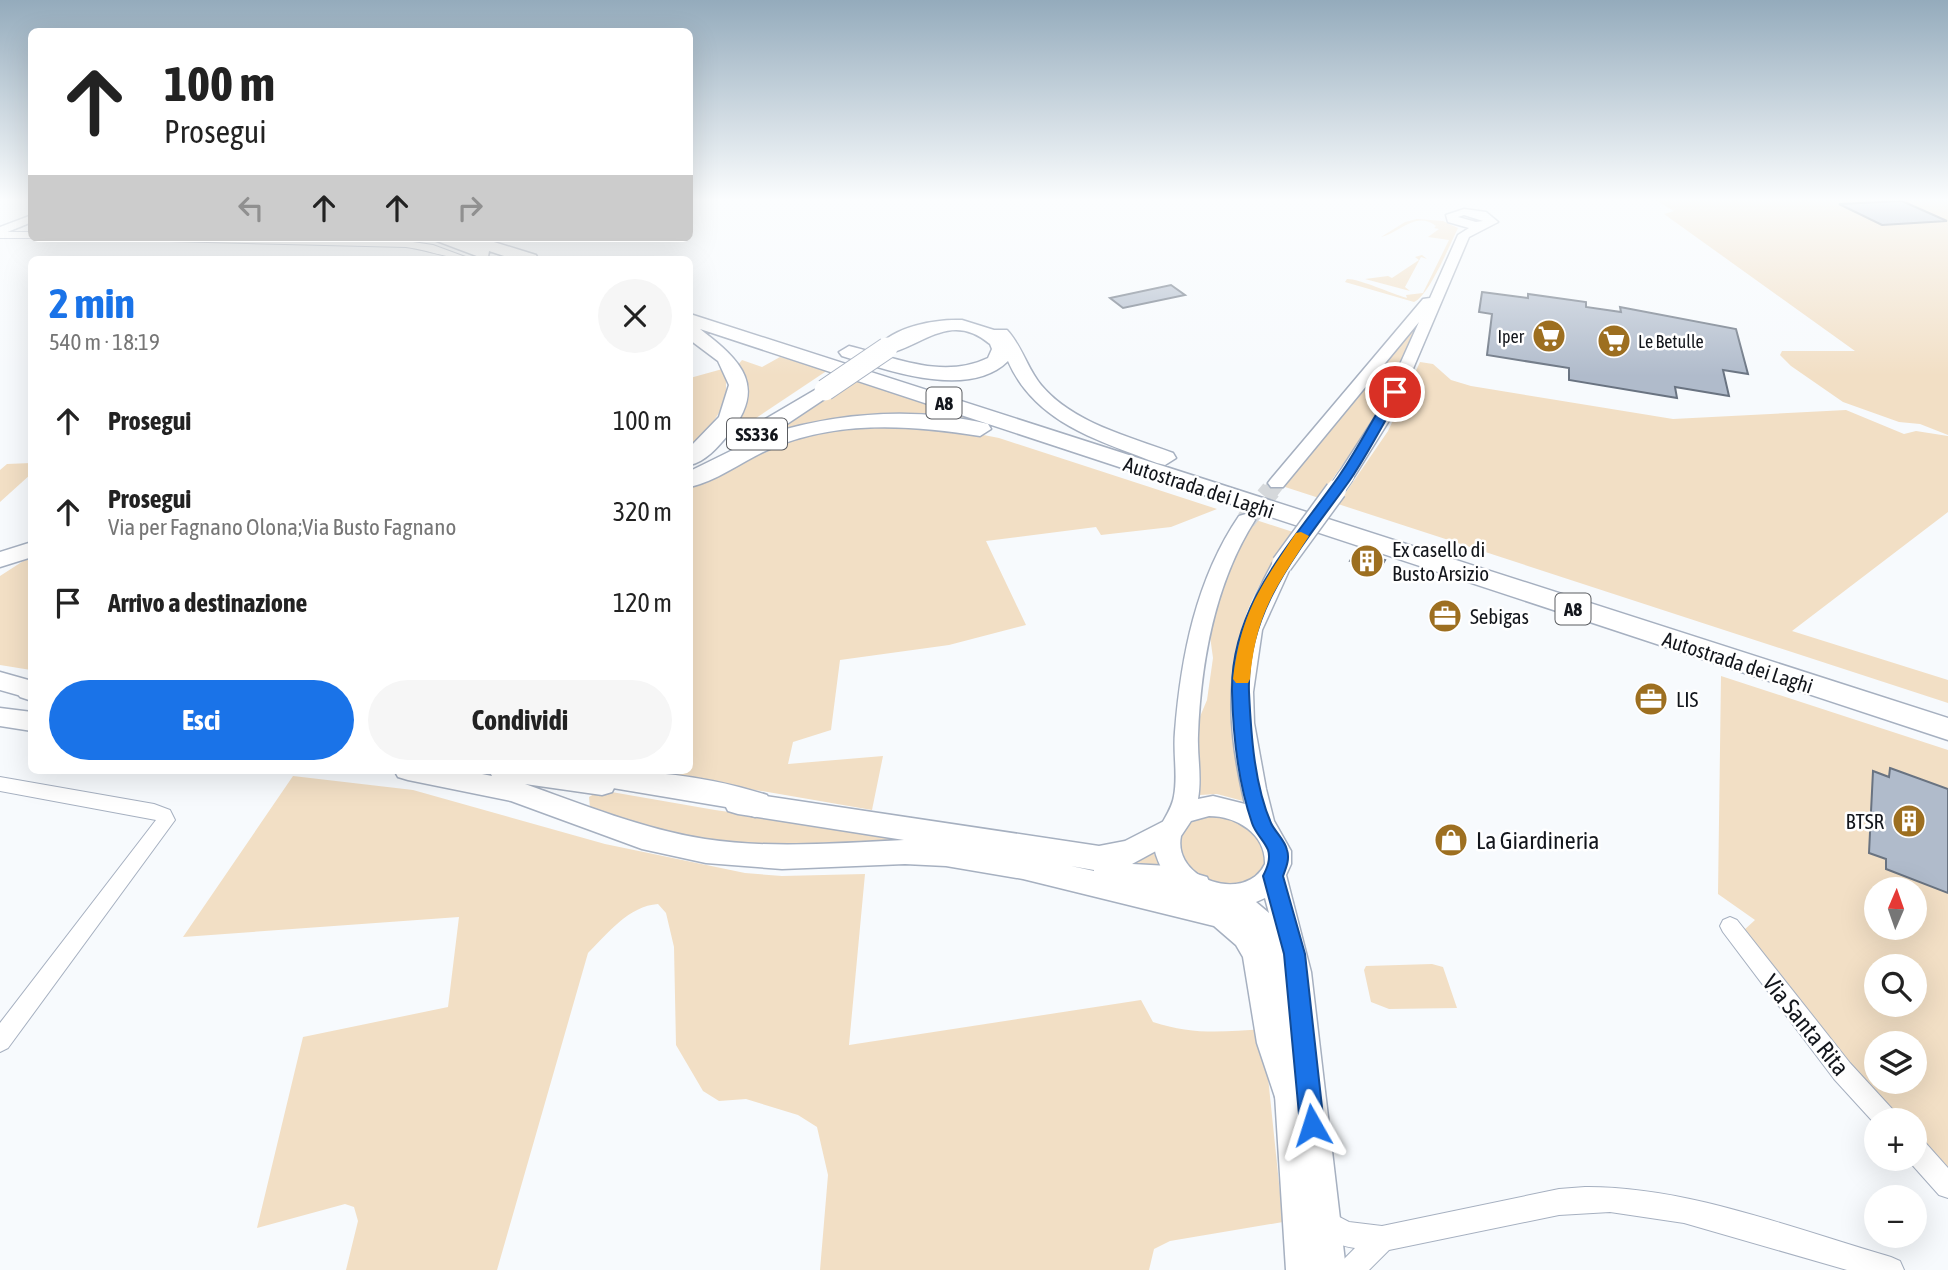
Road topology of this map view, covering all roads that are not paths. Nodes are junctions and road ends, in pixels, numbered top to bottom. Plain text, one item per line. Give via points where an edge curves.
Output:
1 (1454, 257) edge
2 (1440, 287) junction
3 (693, 311) edge
4 (711, 317) junction
5 (693, 321) edge
6 (693, 333) edge
7 (883, 347) junction
8 (821, 388) junction
9 (693, 455) edge
10 (693, 463) edge
11 (693, 477) edge
12 (693, 478) edge
13 (1202, 481) junction
14 (1277, 482) tunnel mouth
15 (1246, 520) tunnel mouth
16 (17, 555) edge
17 (0, 566) edge
18 (0, 683) edge
19 (28, 695) edge
20 (28, 697) edge
21 (0, 703) edge
22 (1948, 712) edge
23 (0, 717) edge
24 (28, 721) edge
25 (1948, 729) edge
26 (447, 774) edge
27 (530, 774) edge
28 (601, 774) edge
29 (0, 784) edge
30 (755, 804) junction
31 (1176, 822) junction
32 (1262, 825) junction
33 (1023, 867) junction
34 (1273, 876) junction
35 (1196, 886) junction
36 (1226, 895) junction
37 (1730, 926) dead end
38 (0, 1041) edge
39 (1289, 1088) junction
40 (1876, 1108) edge
41 (1927, 1163) edge
42 (1948, 1186) edge
43 (1324, 1222) junction
44 (1382, 1239) junction
45 (1304, 1270) edge
46 (1328, 1270) edge
47 (1351, 1270) edge
48 (1891, 1270) edge

1 - 2 main road
2 - 14 main road
2 - 32 main road, bridge via 1387,411 1263,594 1246,640 1241,690 1249,777
3 - 4 highway, Autostrada dei Laghi / A8
4 - 7 highway, SS336 via 932,373 984,367 1002,355 999,342 982,331 945,326 918,331
4 - 13 highway, Autostrada dei Laghi / A8
5 - 13 highway, Autostrada dei Laghi / A8
6 - 9 highway via 726,358 739,385 732,413
7 - 8 highway, SS336, bridge
7 - 13 highway via 898,334 929,323 987,327 1007,340 1023,375 1049,404
8 - 10 highway
8 - 11 highway, SS336
12 - 13 highway, SS336 via 780,437 848,423 899,421 971,427
13 - 22 highway, Autostrada dei Laghi / A8
13 - 25 highway, Autostrada dei Laghi / A8
15 - 31 main road via 1229,544 1207,595 1186,738 1188,782
16 - 17 highway
18 - 19 highway
20 - 21 highway
23 - 24 highway
26 - 33 highway via 514,791 642,836 706,851 782,857 925,852
27 - 30 highway
28 - 30 highway via 728,795
29 - 38 street via 154,811 166,820
30 - 31 highway via 1099,858 1131,852
31 - 32 main road via 1197,808 1222,807
31 - 35 main road via 1166,845 1170,860
32 - 34 main road via 1278,850
33 - 35 highway via 1169,879
33 - 39 highway via 1206,910 1238,924 1261,957 1277,1054
34 - 36 main road via 1254,891
34 - 43 main road via 1297,972
35 - 36 main road
36 - 39 main road via 1263,922 1280,954
37 - 40 street, Via Santa Rita
39 - 45 main road
41 - 42 street
43 - 44 street via 1346,1234
43 - 46 main road
44 - 47 street
44 - 48 street via 1559,1202 1616,1199 1676,1208

